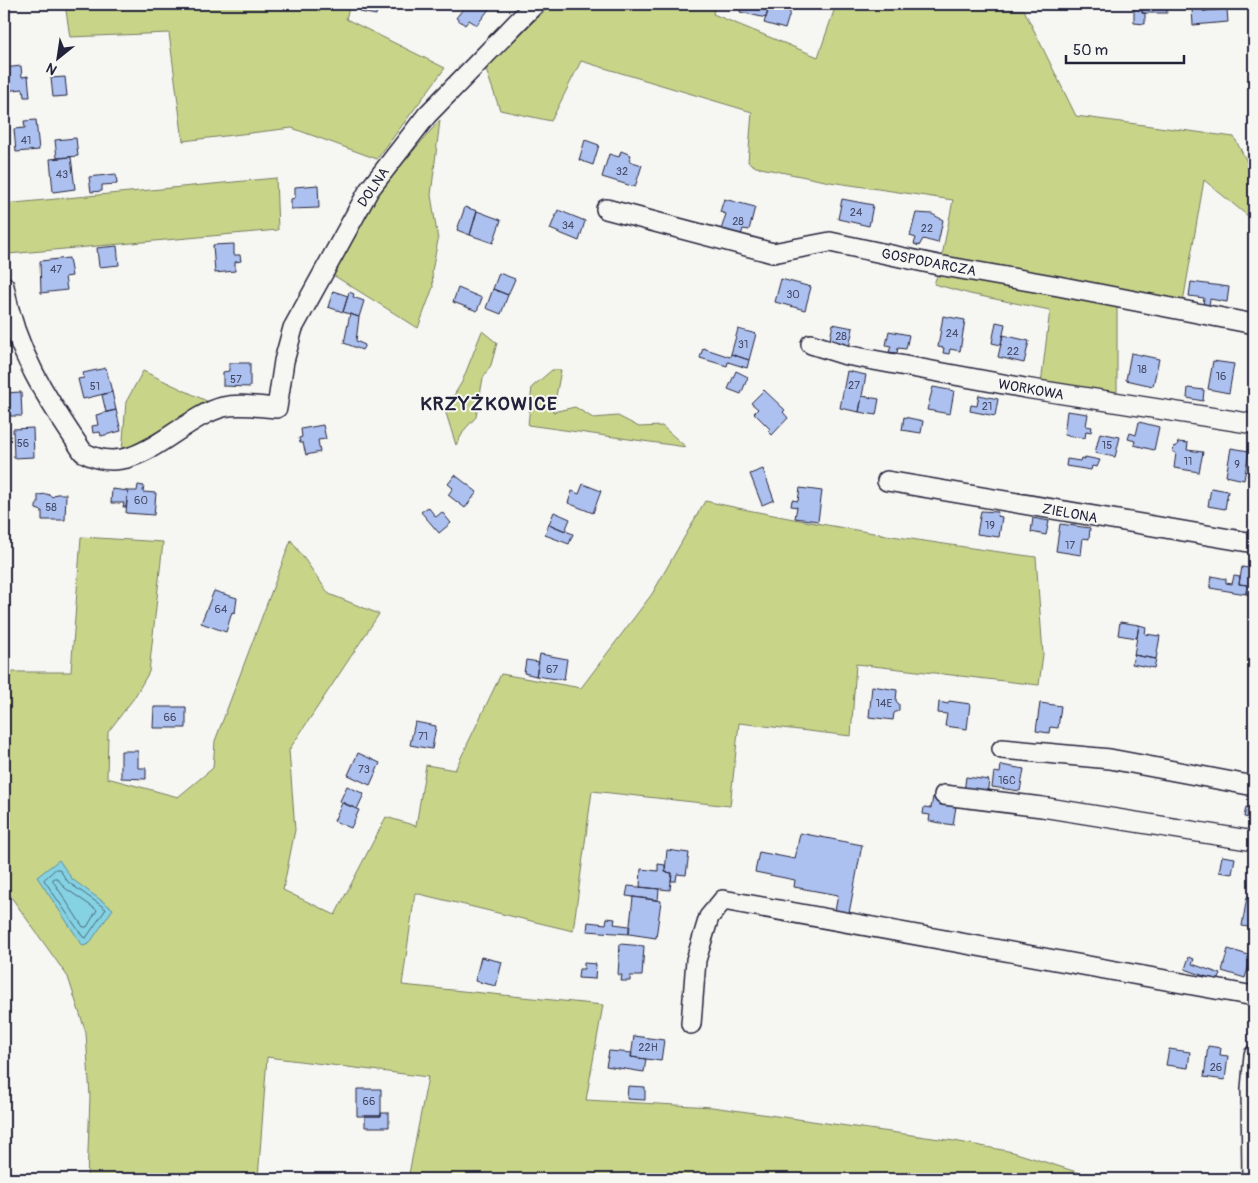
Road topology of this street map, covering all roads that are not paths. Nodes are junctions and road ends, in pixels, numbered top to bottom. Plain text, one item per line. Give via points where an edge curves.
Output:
1 (535, 4) edge
2 (606, 209) dead end
3 (4, 286) edge
4 (1254, 324) edge
5 (810, 344) dead end
6 (1254, 424) edge
7 (887, 481) dead end
8 (1254, 544) edge
9 (1002, 749) dead end
10 (1254, 786) edge
11 (944, 794) dead end
12 (1254, 841) edge
13 (1254, 996) edge
14 (692, 1024) dead end
15 (1254, 1055) edge
16 (1252, 1179) edge

1 - 3 street, DOLNA via 427,115 369,190 293,328 277,408 223,407 151,448 118,461 92,458 83,452 28,366 8,309
2 - 4 street, GOSPODARCZA via 773,252 830,242
5 - 6 street, WORKOWA via 846,355 1025,388
7 - 8 street, ZIELONA
9 - 10 street via 1110,759
11 - 12 street
13 - 14 street via 723,900 709,917 696,960
15 - 16 street

